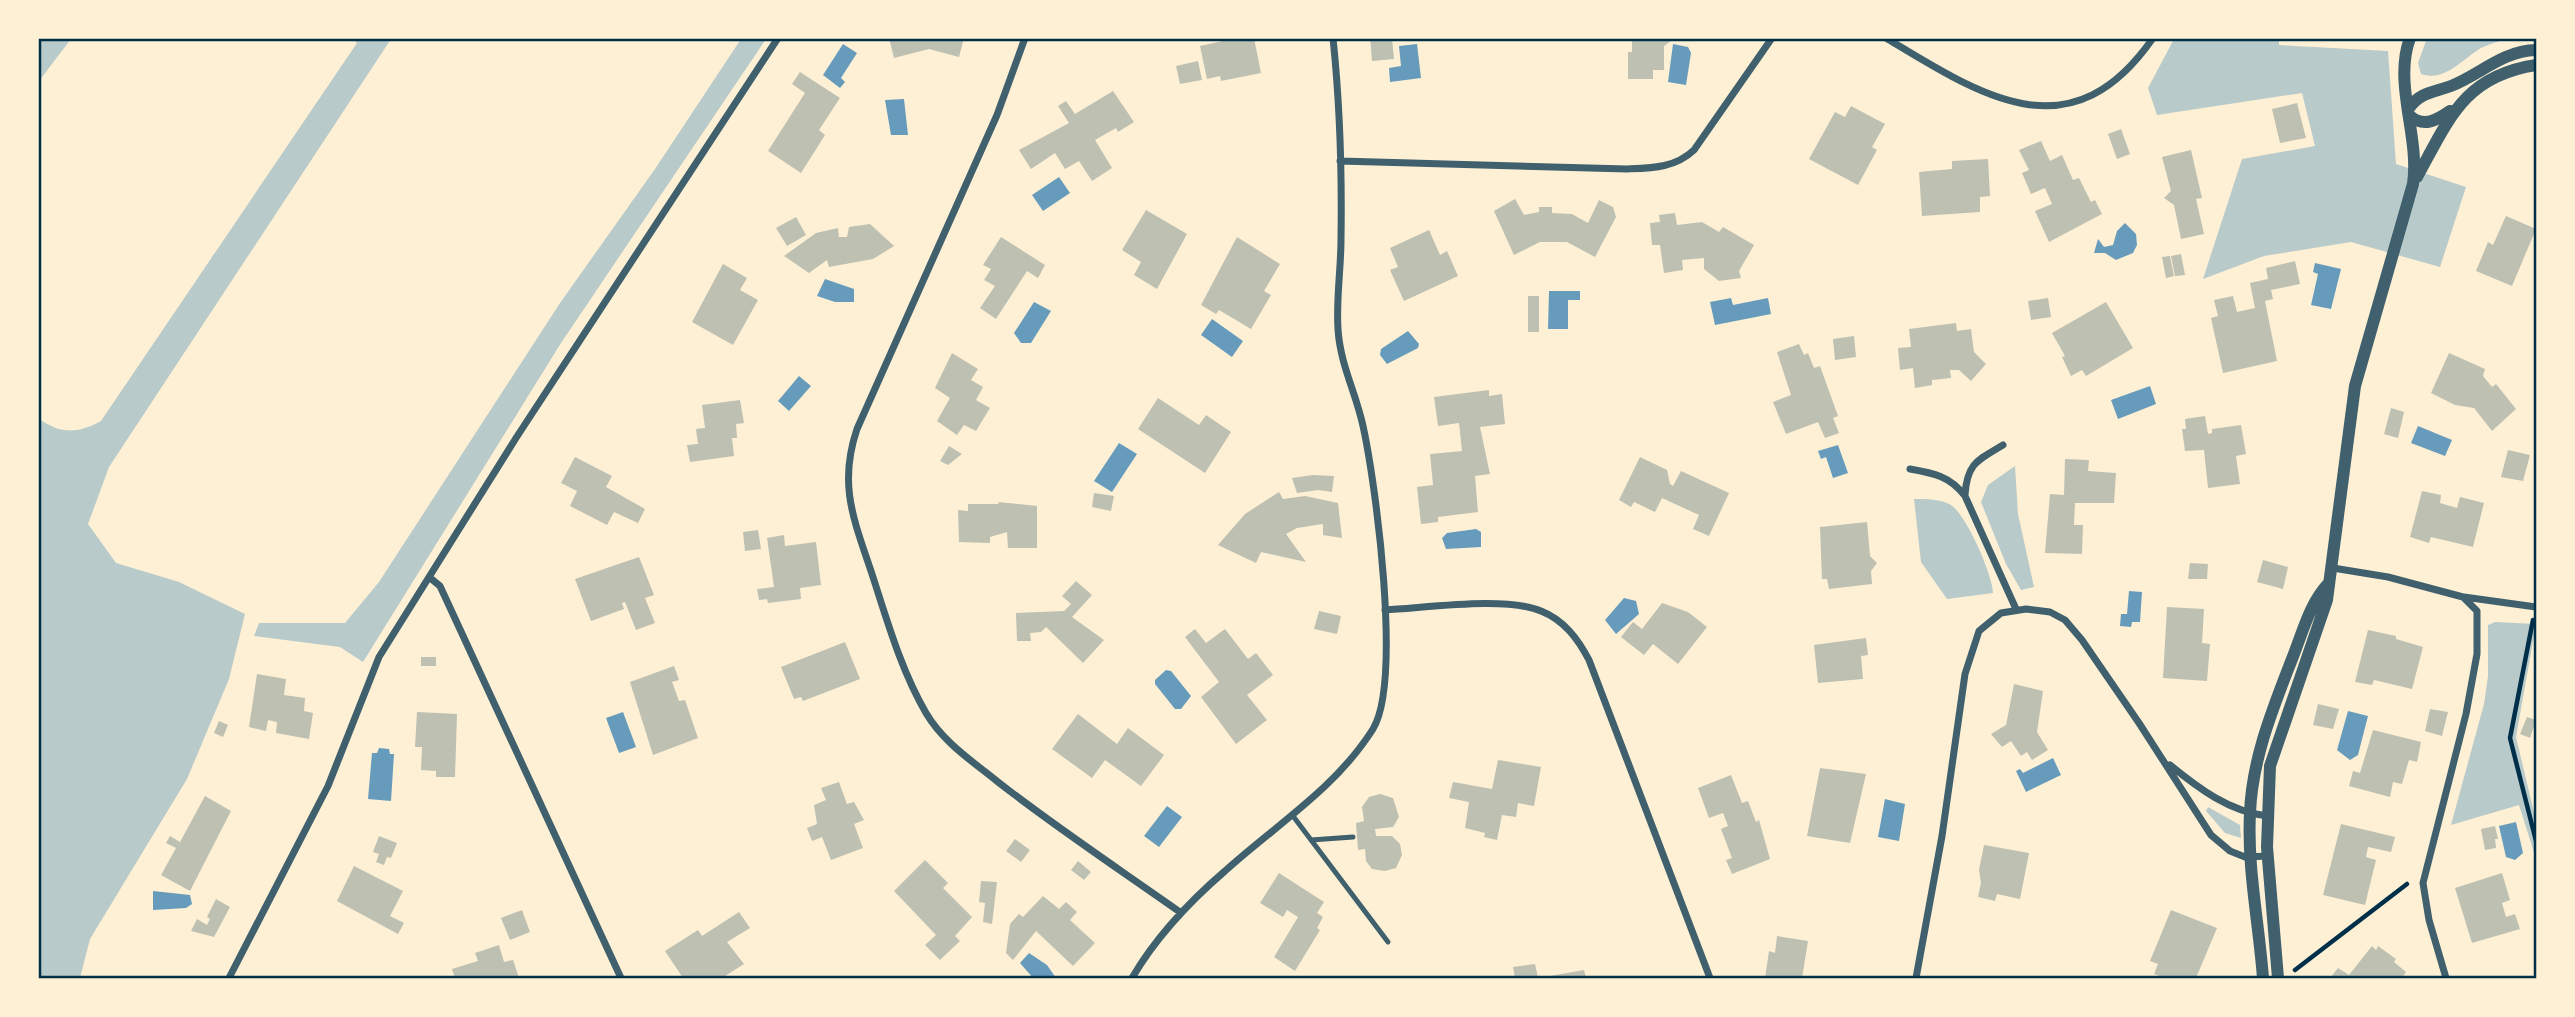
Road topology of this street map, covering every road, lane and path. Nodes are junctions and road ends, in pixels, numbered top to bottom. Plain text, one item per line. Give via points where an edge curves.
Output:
1 (778, 38) edge
2 (1025, 38) edge
3 (1334, 38) edge
4 (1772, 38) edge
5 (1886, 38) edge
6 (2153, 38) edge
7 (2410, 38) edge
8 (2536, 50) edge
9 (2536, 65) edge
10 (2404, 78) junction
11 (2438, 89) junction
12 (2458, 104) junction
13 (2410, 112) junction
14 (1340, 160) junction
15 (2413, 184) junction
16 (2003, 445) dead end
17 (1910, 469) dead end
18 (1965, 496) junction
19 (2333, 568) junction
20 (429, 577) junction
21 (2329, 583) junction
22 (2463, 597) junction
23 (2536, 607) edge
24 (2016, 609) junction
25 (1385, 610) junction
26 (2164, 760) junction
27 (2249, 814) junction
28 (1293, 816) junction
29 (2267, 816) junction
30 (1353, 837) dead end
31 (1311, 840) junction
32 (2536, 841) edge
33 (2269, 856) junction
34 (2253, 857) junction
35 (2423, 883) junction
36 (1180, 912) junction
37 (1388, 942) dead end
38 (2295, 971) dead end
39 (229, 978) edge
40 (621, 978) edge
41 (1132, 978) edge
42 (1710, 978) edge
43 (1916, 978) edge
44 (2263, 978) edge
45 (2278, 978) edge
46 (2446, 978) edge

1 - 20 street
2 - 36 street via 997,114 857,429 849,463 849,498 898,651 937,728 963,755 1023,802
3 - 14 street
4 - 14 street via 1694,150 1665,166 1627,169
5 - 6 street via 1992,98 2036,107 2096,93 2120,77
7 - 10 street
8 - 11 street via 2512,54
9 - 12 street via 2490,78
10 - 11 street via 2416,87
10 - 13 street
11 - 13 street via 2419,97
12 - 13 street via 2433,122 2420,122
12 - 15 street
13 - 15 street via 2416,157
14 - 25 street via 1338,331 1372,474
15 - 19 street via 2355,386
16 - 18 street via 1970,469
17 - 18 street via 1951,479
18 - 24 street
19 - 21 street
19 - 22 street
20 - 39 street via 379,657 328,786
20 - 40 street via 440,586
21 - 27 street via 2316,597 2278,695 2254,773
21 - 29 street via 2322,620 2270,766
22 - 23 street
22 - 35 street via 2477,611 2477,654
23 - 32 path via 2510,738
24 - 26 street via 2050,612 2065,620
24 - 43 street via 1989,622 1973,643
25 - 28 street via 1386,681 1380,715 1338,776
25 - 42 street via 1527,607 1556,619 1577,638
26 - 27 street via 2201,790
26 - 34 street via 2211,835 2230,851
27 - 29 street
27 - 34 street
28 - 31 lane
28 - 36 street
29 - 33 street
30 - 31 lane
31 - 37 lane
33 - 34 street
33 - 45 street
34 - 44 street
35 - 38 path via 2408,883
35 - 46 street
36 - 41 street

